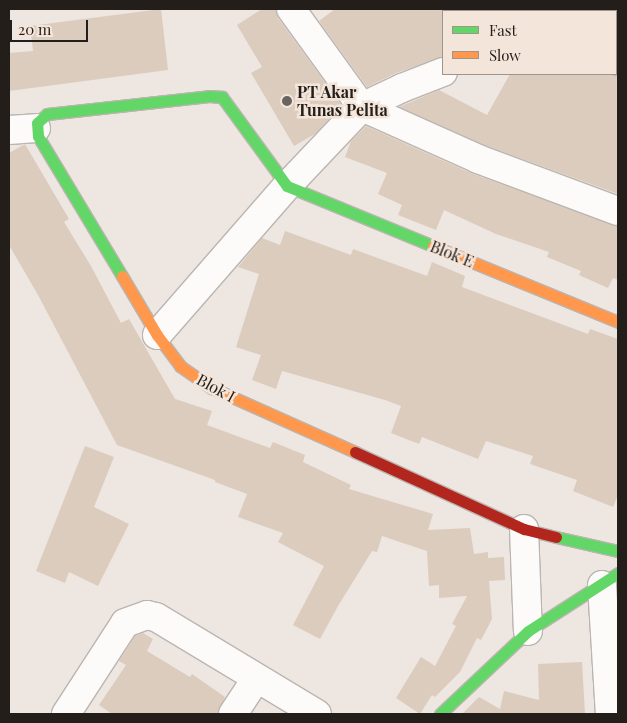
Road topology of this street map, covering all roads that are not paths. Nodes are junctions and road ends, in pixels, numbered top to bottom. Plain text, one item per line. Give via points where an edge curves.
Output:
1 (291, 9) edge
2 (442, 72) edge
3 (362, 107) junction
4 (41, 121) junction
5 (9, 130) edge
6 (287, 186) junction
7 (618, 211) edge
8 (618, 322) edge
9 (157, 335) junction
10 (524, 529) junction
11 (618, 551) edge
12 (610, 579) edge
13 (528, 631) junction
14 (256, 679) junction
15 (66, 714) edge
16 (233, 714) edge
17 (317, 714) edge
18 (440, 714) edge
19 (610, 714) edge

1 - 3 street
2 - 3 street
3 - 6 street
3 - 7 street via 478,159
4 - 5 street
4 - 6 street via 209,96 222,97
4 - 9 street, Blok I via 38,136
6 - 8 street, Blok E
6 - 9 street
9 - 10 street, Blok I via 180,366 212,388
10 - 11 street, Blok I
10 - 13 street
12 - 13 street
12 - 19 street
13 - 18 street
14 - 15 street via 156,617 147,616 125,623
14 - 16 street
14 - 17 street

